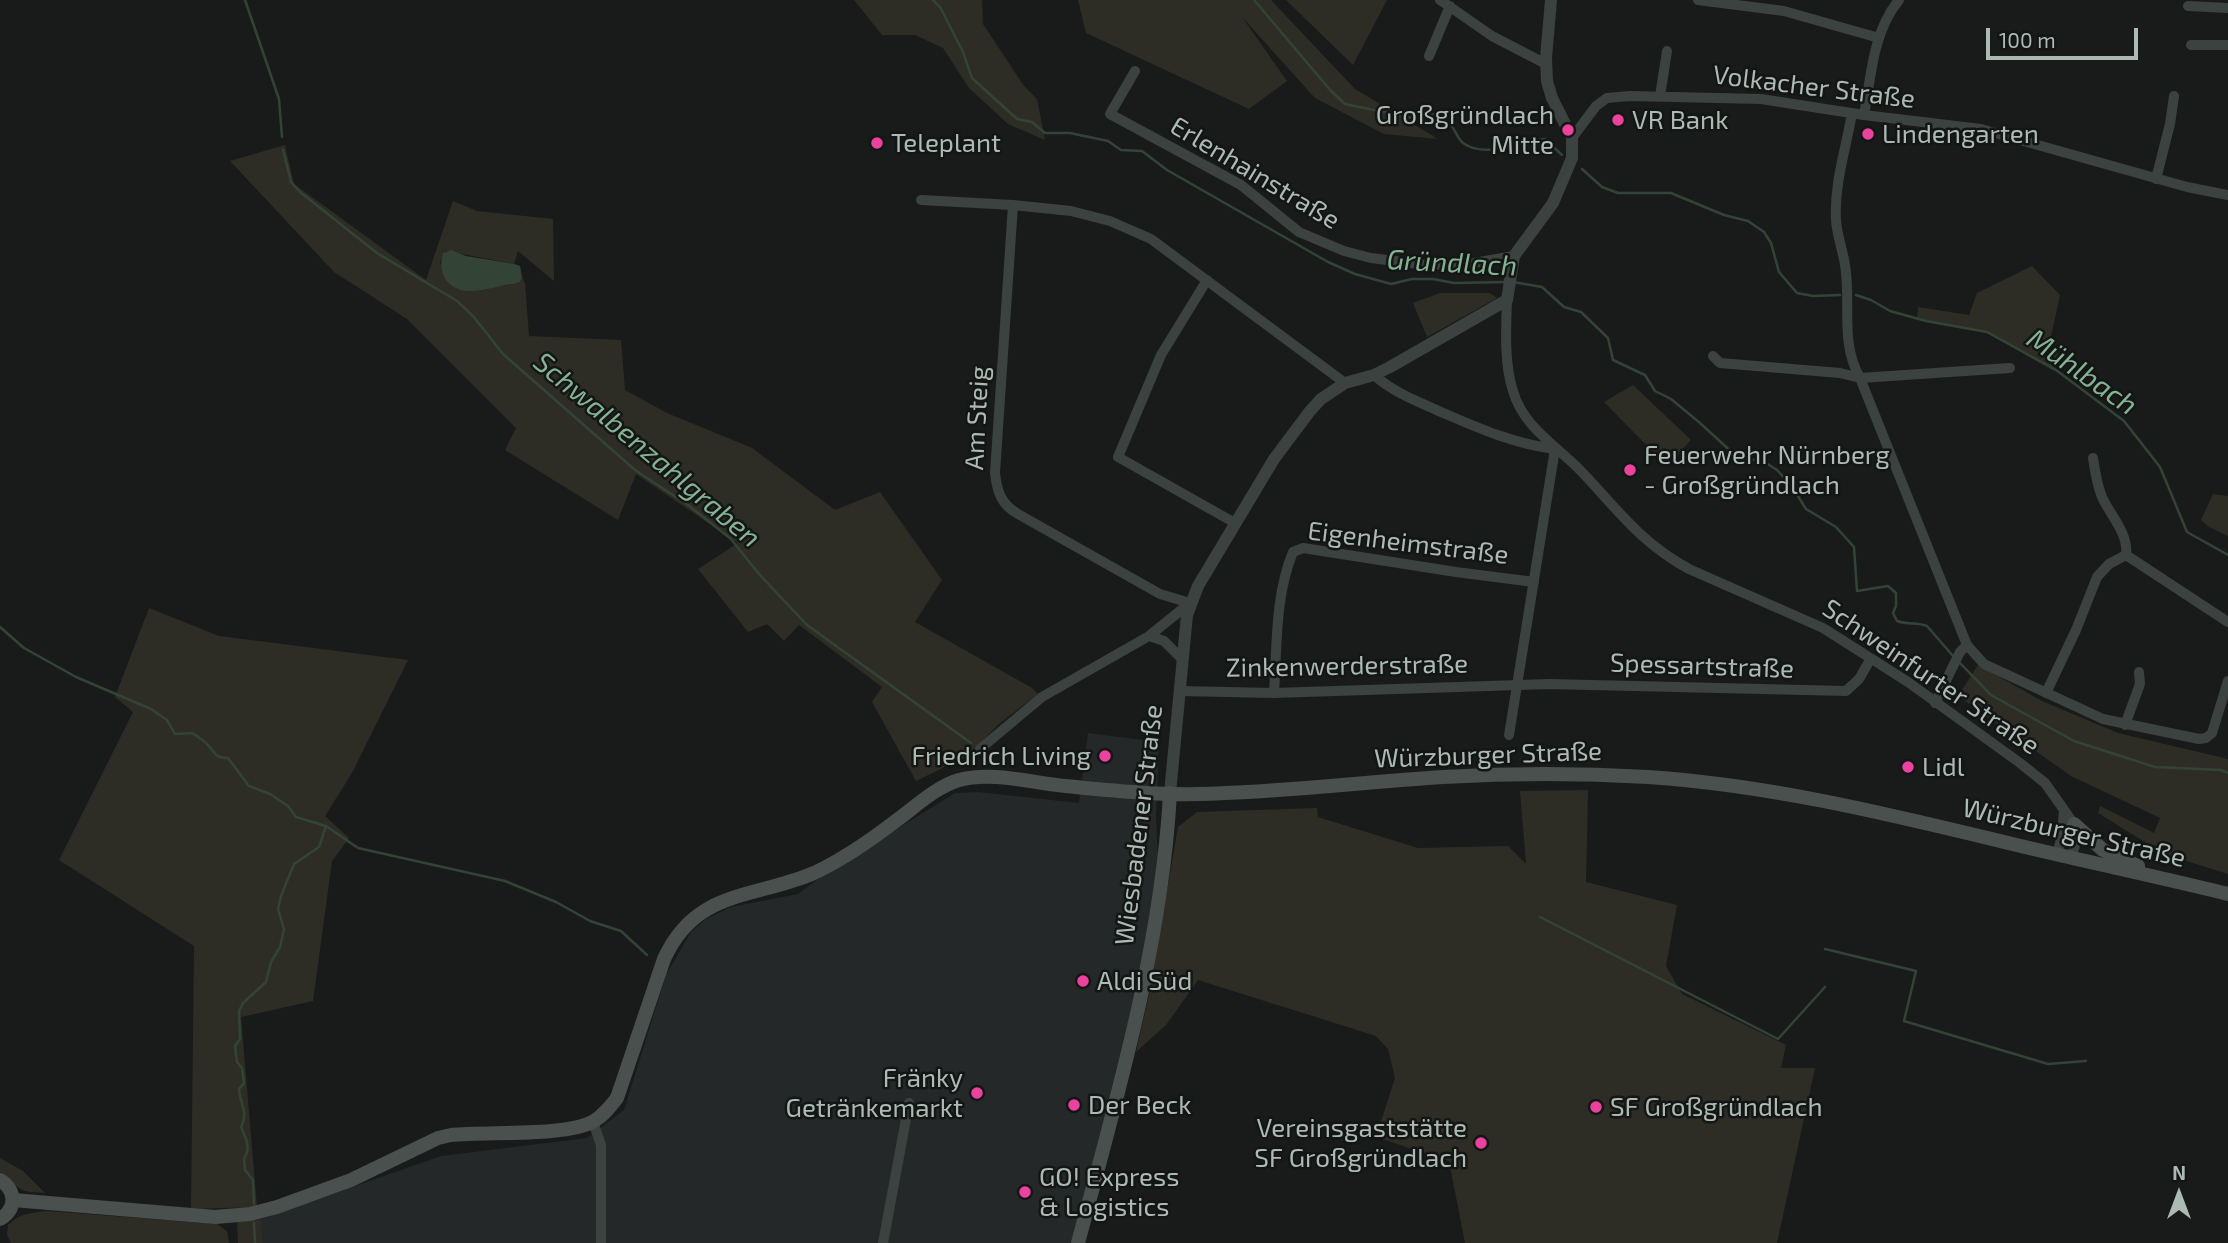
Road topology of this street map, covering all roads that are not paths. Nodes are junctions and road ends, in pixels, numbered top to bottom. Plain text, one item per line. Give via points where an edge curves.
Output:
1 (1551, 0) edge
2 (1698, 0) edge
3 (1899, 0) edge
4 (1445, 3) edge
5 (2188, 6) dead end
6 (2228, 8) edge
7 (1879, 38) junction
8 (2191, 45) dead end
9 (2228, 45) edge
10 (1667, 51) dead end
11 (1429, 57) dead end
12 (1546, 64) junction
13 (1135, 71) dead end
14 (1660, 96) junction
15 (2174, 96) dead end
16 (1852, 113) junction
17 (1864, 115) junction
18 (1572, 138) junction
19 (2155, 179) junction
20 (2228, 195) edge
21 (921, 200) dead end
22 (1013, 205) junction
23 (1513, 261) junction
24 (1208, 280) junction
25 (1507, 297) junction
26 (1713, 356) dead end
27 (2010, 368) dead end
28 (1374, 375) junction
29 (1860, 378) junction
30 (1345, 383) junction
31 (1539, 434) junction
32 (1533, 446) junction
33 (1555, 449) junction
34 (2093, 458) dead end
35 (1235, 523) junction
36 (2126, 555) junction
37 (1534, 582) junction
38 (1189, 609) junction
39 (2228, 622) edge
40 (1149, 636) junction
41 (1963, 648) junction
42 (1182, 659) junction
43 (1870, 660) junction
44 (2139, 672) dead end
45 (2228, 681) edge
46 (1516, 685) junction
47 (1179, 691) junction
48 (1274, 693) junction
49 (2046, 694) junction
50 (1935, 703) junction
51 (2125, 725) junction
52 (1509, 735) dead end
53 (980, 749) dead end
54 (1170, 793) junction
55 (2064, 810) junction
56 (2074, 824) junction
57 (2064, 856) junction
58 (2178, 882) junction
59 (2228, 894) edge
60 (909, 1103) dead end
61 (593, 1122) junction
62 (0, 1180) edge
63 (13, 1200) junction
64 (0, 1219) edge
65 (601, 1243) edge
66 (883, 1243) edge
67 (1077, 1243) edge

1 - 12 street
2 - 7 street via 1784,10
3 - 7 street
4 - 11 street
4 - 12 street via 1492,36
5 - 6 street
7 - 17 street
8 - 9 street
10 - 14 street
12 - 18 street via 1552,98
13 - 23 street, Erlenhainstraße via 1110,114 1241,186 1299,232 1371,258 1427,265
14 - 16 street, Volkacher Straße via 1761,99
14 - 18 street, Volkacher Straße via 1617,96 1601,101
15 - 19 street
16 - 17 street, Volkacher Straße
16 - 29 street via 1841,160 1836,221 1846,272 1846,336
17 - 19 street, Volkacher Straße via 1981,129
18 - 23 street via 1572,158 1557,196
19 - 20 street, Volkacher Straße
21 - 22 street
22 - 24 street via 1071,211 1110,222 1152,239
22 - 38 street, Am Steig via 995,473 999,494 1008,508
23 - 25 street
24 - 30 street
24 - 35 street via 1154,369 1118,457
25 - 28 street
25 - 31 street, Schweinfurter Straße via 1513,391
26 - 29 street via 1720,363
27 - 29 street
28 - 30 street
28 - 32 street via 1392,391
29 - 41 street
30 - 35 street, Wiesbadener Straße via 1321,399 1291,435
31 - 32 street
31 - 33 street, Schweinfurter Straße
32 - 33 street
33 - 37 street
33 - 43 street, Schweinfurter Straße via 1667,557 1809,621
34 - 36 street via 2097,482 2123,536
35 - 38 street, Wiesbadener Straße
36 - 39 street
36 - 49 street via 2098,577
37 - 46 street
37 - 48 street, Eigenheimstraße via 1303,548 1293,551 1278,616
38 - 40 street
38 - 42 street, Wiesbadener Straße
40 - 42 street via 1164,641
40 - 53 street via 1042,697
41 - 49 street via 1984,664
41 - 50 street
42 - 47 street, Wiesbadener Straße
43 - 46 street, Spessartstraße via 1846,691
43 - 50 street, Schweinfurter Straße
44 - 51 street via 2140,684
45 - 51 street via 2212,733 2206,738
46 - 48 street, Zinkenwerderstraße
46 - 52 street
47 - 48 street, Zinkenwerderstraße
47 - 54 street, Wiesbadener Straße
49 - 51 street
50 - 55 street, Schweinfurter Straße via 2045,783
54 - 57 main road, Würzburger Straße via 1252,793 1444,777 1644,777 1812,797
54 - 61 main road, Würzburger Straße via 966,778 940,789 884,831 812,874 705,910 676,936 656,979 617,1098
54 - 67 main road, Wiesbadener Straße via 1155,926 1141,996
55 - 56 street, Schweinfurter Straße
55 - 57 street
56 - 57 street via 2076,842
56 - 58 main road via 2102,850
57 - 58 main road, Würzburger Straße
58 - 59 main road, Würzburger Straße
60 - 66 street
61 - 63 main road via 580,1128 451,1135 351,1180 250,1214 215,1217
61 - 65 street via 601,1145
62 - 63 main road
63 - 64 main road via 9,1213

